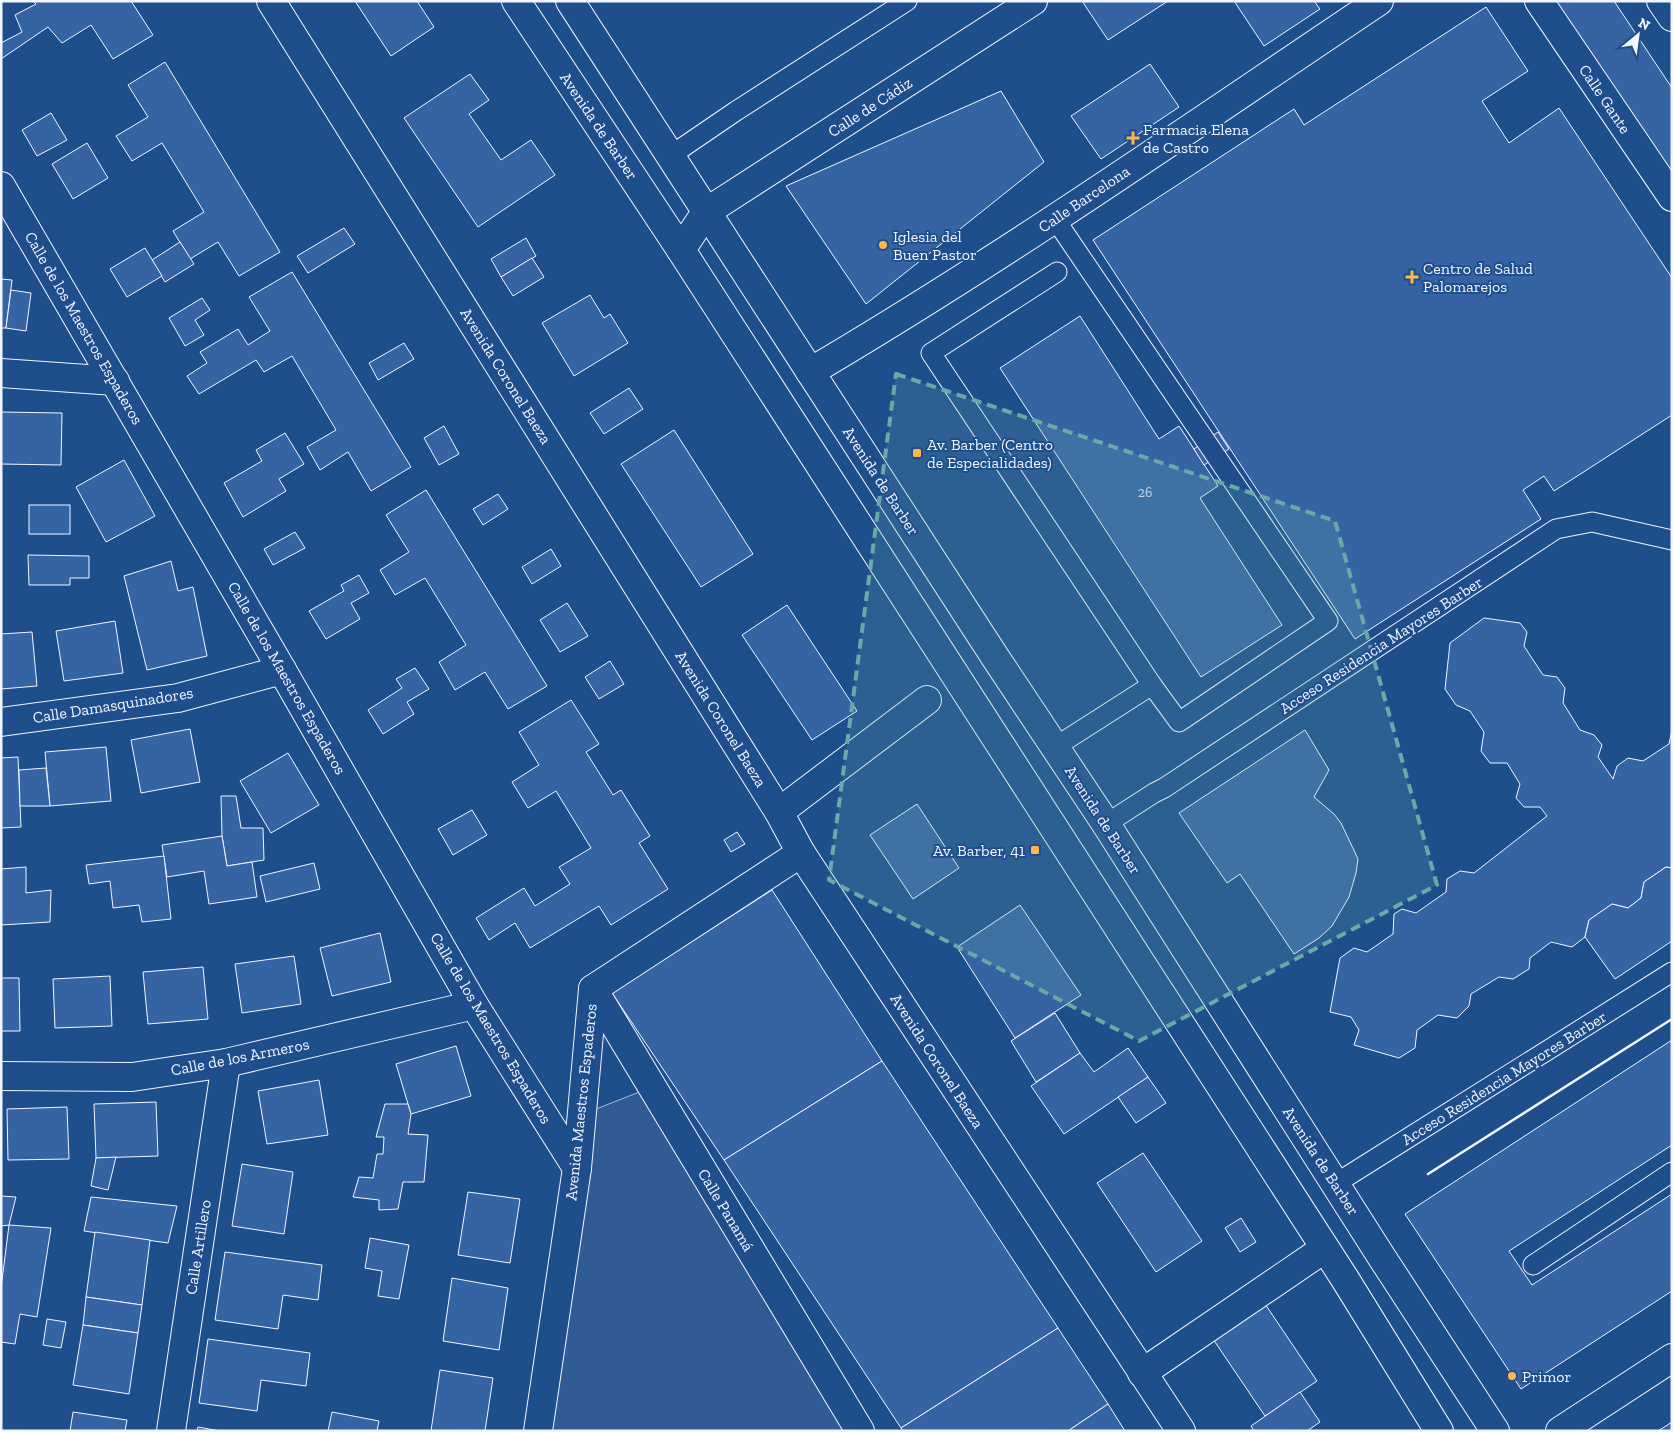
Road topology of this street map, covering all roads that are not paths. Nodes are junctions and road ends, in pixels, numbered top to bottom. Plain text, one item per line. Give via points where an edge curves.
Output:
1 (271, 1) edge
2 (516, 1) edge
3 (570, 1) edge
4 (907, 1) edge
5 (1033, 1) edge
6 (1378, 1) edge
7 (1539, 1) edge
8 (1661, 1) edge
9 (1672, 17) edge
10 (670, 156) junction
11 (1, 186) edge
12 (1672, 197) edge
13 (706, 212) junction
14 (1055, 219) junction
15 (681, 250) junction
16 (1057, 272) dead end
17 (810, 372) junction
18 (1, 373) edge
19 (115, 381) junction
20 (1672, 540) edge
21 (282, 670) junction
22 (1152, 685) junction
23 (927, 700) dead end
24 (1, 722) edge
25 (1055, 747) junction
26 (779, 812) junction
27 (1106, 824) junction
28 (800, 853) junction
29 (1672, 972) edge
30 (593, 988) junction
31 (474, 1005) junction
32 (226, 1063) junction
33 (1, 1076) edge
34 (576, 1168) junction
35 (1672, 1172) edge
36 (1335, 1184) junction
37 (1324, 1248) junction
38 (1533, 1265) dead end
39 (1672, 1358) edge
40 (1142, 1373) junction
41 (171, 1431) edge
42 (538, 1431) edge
43 (860, 1431) edge
44 (1181, 1431) edge
45 (1439, 1431) edge
46 (1495, 1431) edge
47 (1560, 1431) edge

1 - 26 street, Avenida Coronel Baeza
2 - 15 street, Avenida de Barber
3 - 10 street, Avenida de Barber
4 - 10 lane
5 - 13 street, Calle de Cádiz
6 - 14 street, Calle Barcelona
7 - 12 street, Calle Gante
8 - 9 street
10 - 13 street, Avenida de Barber
11 - 19 street, Calle de los Maestros Espaderos
13 - 15 street
13 - 17 street, Avenida de Barber
14 - 17 street, Calle Barcelona
14 - 22 lane via 1328,621 1179,722
15 - 37 street, Avenida de Barber
16 - 22 lane via 931,353
17 - 25 street, Avenida de Barber
18 - 19 street
19 - 21 street, Calle de los Maestros Espaderos
20 - 27 lane, Acceso Residencia Mayores Barber via 1592,522 1556,529
21 - 24 street, Calle Damasquinadores via 178,698
21 - 31 street, Calle de los Maestros Espaderos
22 - 25 lane
23 - 26 street
25 - 27 street, Avenida de Barber
26 - 28 street, Avenida Coronel Baeza
27 - 36 street, Avenida de Barber
28 - 30 street, Avenida Maestros Espaderos
28 - 40 street, Avenida Coronel Baeza
29 - 36 lane, Acceso Residencia Mayores Barber
30 - 34 street, Avenida Maestros Espaderos
30 - 43 street, Calle Panamá
31 - 32 street, Calle de los Armeros
31 - 34 street, Calle de los Maestros Espaderos
32 - 33 street, Calle de los Armeros via 132,1077
32 - 41 street, Calle Artillero
34 - 42 street, Avenida Maestros Espaderos
35 - 38 lane
36 - 46 street, Avenida de Barber
37 - 40 street
37 - 45 street, Avenida de Barber
39 - 47 street
40 - 44 street, Avenida Coronel Baeza

